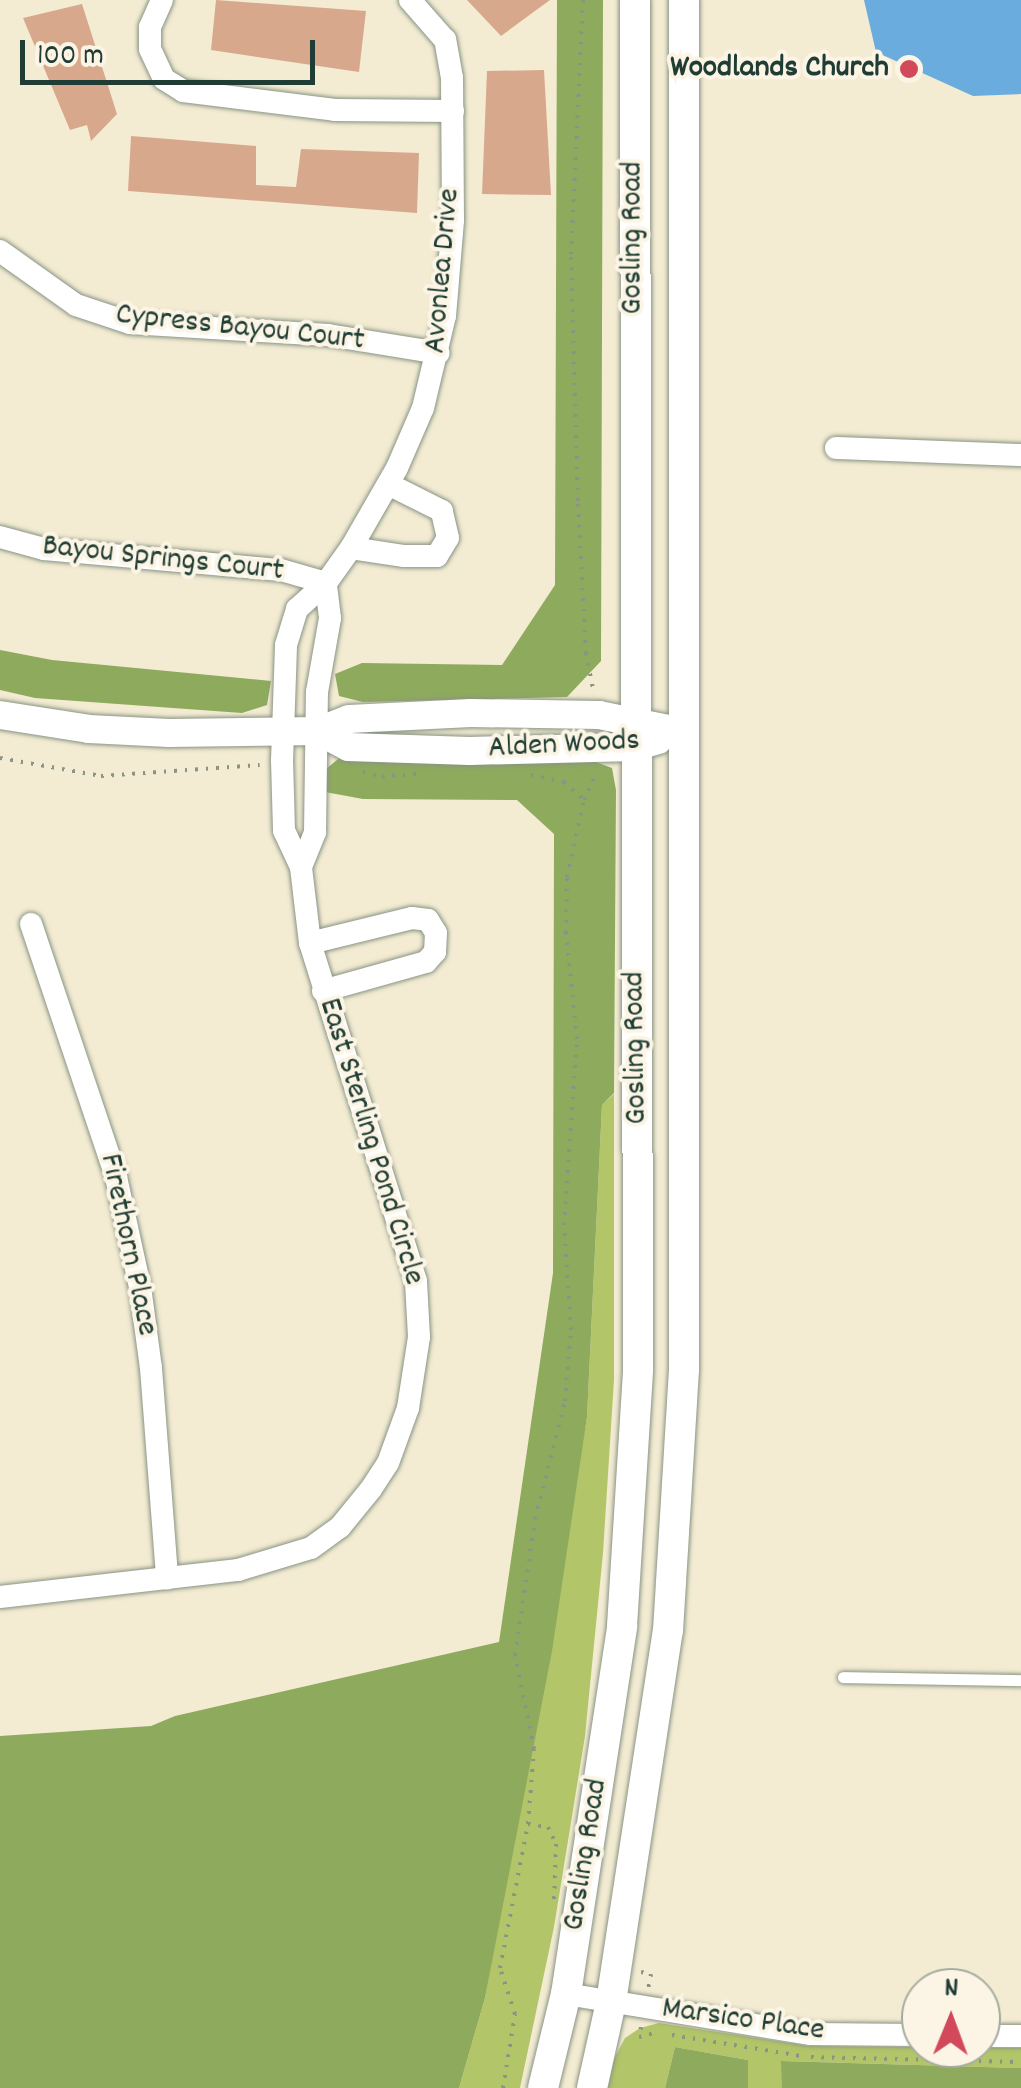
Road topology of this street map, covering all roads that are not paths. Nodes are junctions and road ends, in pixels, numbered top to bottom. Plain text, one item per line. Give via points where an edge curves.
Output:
1 (162, 0) edge
2 (410, 0) edge
3 (635, 0) edge
4 (684, 0) edge
5 (453, 111) junction
6 (0, 251) edge
7 (439, 353) junction
8 (836, 448) dead end
9 (1021, 455) edge
10 (388, 484) junction
11 (0, 537) edge
12 (351, 548) junction
13 (326, 582) junction
14 (0, 716) edge
15 (283, 732) junction
16 (318, 732) junction
17 (683, 732) junction
18 (634, 734) junction
19 (300, 867) junction
20 (30, 924) dead end
21 (310, 943) junction
22 (323, 991) junction
23 (166, 1578) junction
24 (0, 1597) edge
25 (843, 1676) dead end
26 (1021, 1680) edge
27 (566, 1994) junction
28 (611, 2002) junction
29 (901, 2035) edge
30 (543, 2088) edge
31 (592, 2088) edge

1 - 5 street via 150,27 150,49 164,79 182,91 336,110
2 - 5 street, Avonlea Drive via 445,40
3 - 18 main road, Gosling Road
4 - 17 main road, Gosling Road
5 - 7 street, Avonlea Drive via 451,253
6 - 7 street, Cypress Bayou Court via 76,305 130,323 328,336
7 - 10 street, Avonlea Drive via 418,421
8 - 9 street
10 - 12 street, Avonlea Drive
10 - 12 street via 442,511 448,538 438,556
11 - 13 street, Bayou Springs Court via 44,549 281,570
12 - 13 street, Avonlea Drive
13 - 15 street, Avonlea Drive via 297,608 286,645
13 - 16 street via 330,618 321,655
14 - 15 street, Alden Woods via 89,729
15 - 16 street, Alden Woods
15 - 19 street, East Sterling Pond Circle via 284,832
16 - 18 street, Alden Woods via 348,747 598,750
16 - 18 street, Alden Woods via 349,719 472,713 599,715
16 - 19 street, East Sterling Pond Circle via 315,832
17 - 18 street, Alden Woods
17 - 28 main road, Gosling Road via 684,1370 678,1478 668,1631
18 - 27 main road, Gosling Road via 638,1369 622,1626
19 - 21 street, East Sterling Pond Circle
20 - 23 street, Firethorn Place via 116,1176 140,1287
21 - 22 street, East Sterling Pond Circle
21 - 22 street via 412,918 428,920 436,934 436,952 426,962
22 - 23 street, East Sterling Pond Circle via 414,1270 419,1337 408,1408 372,1489 340,1527 311,1548 238,1570
23 - 24 street, East Sterling Pond Circle
25 - 26 lane
27 - 28 street, Marsico Place
27 - 30 main road, Gosling Road
28 - 29 street, Marsico Place via 811,2034
28 - 31 main road, Gosling Road

